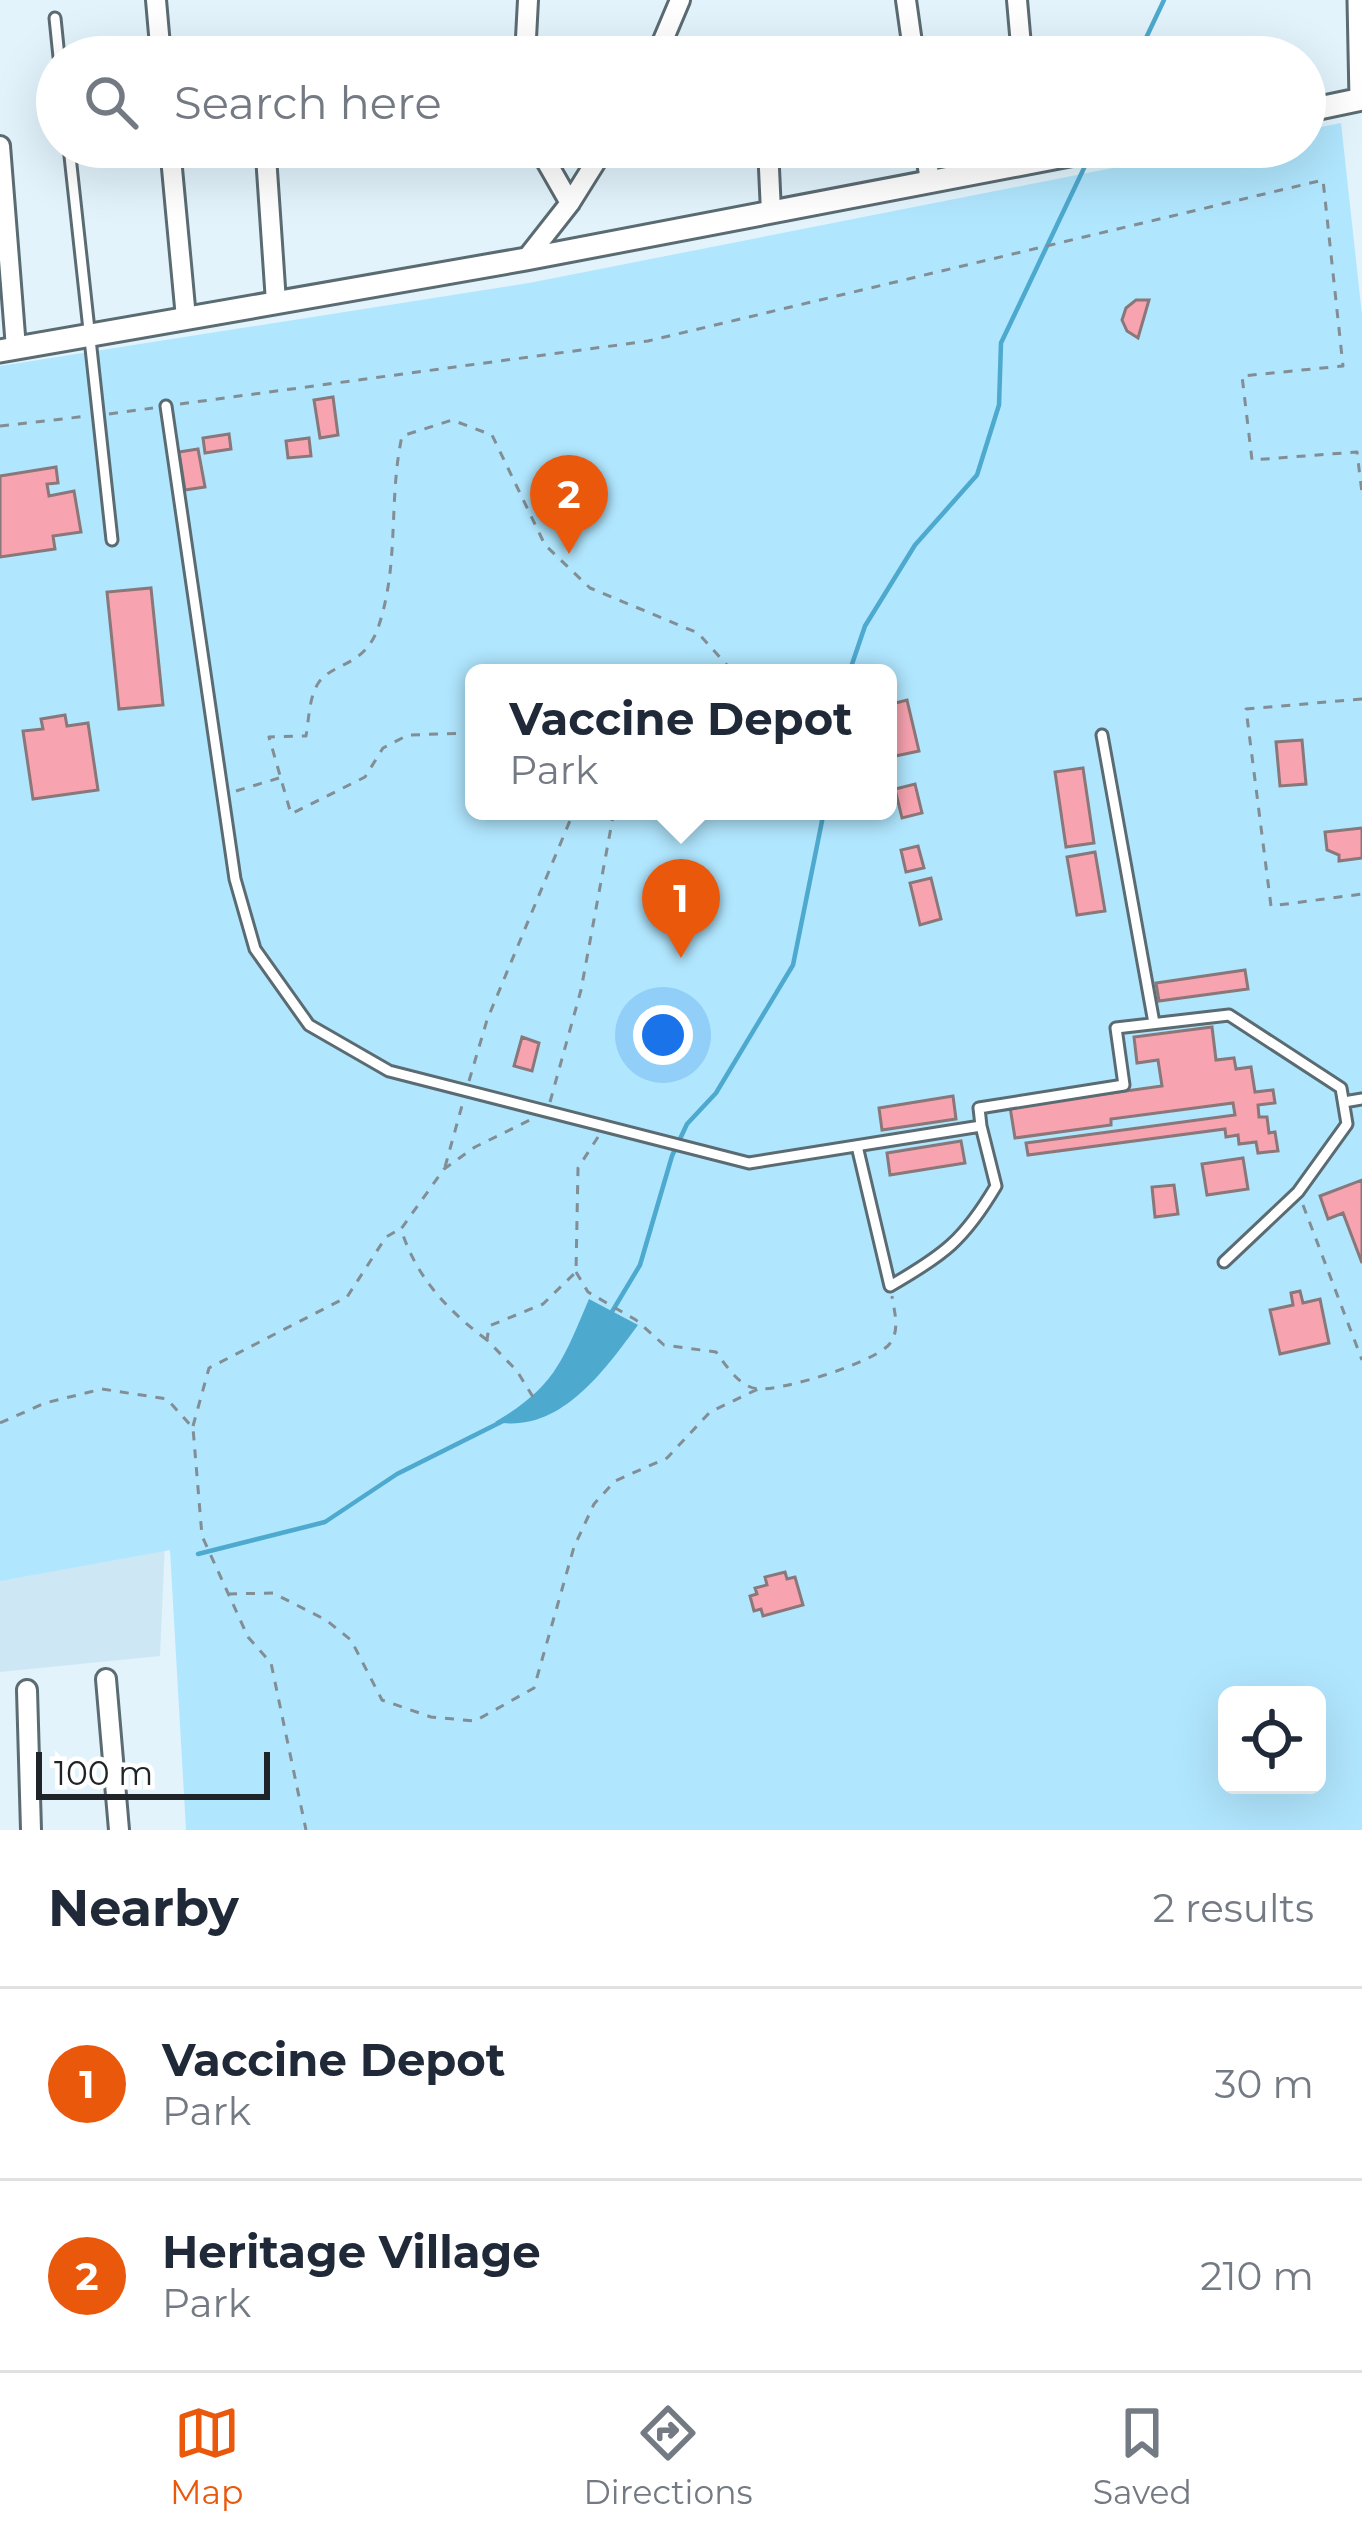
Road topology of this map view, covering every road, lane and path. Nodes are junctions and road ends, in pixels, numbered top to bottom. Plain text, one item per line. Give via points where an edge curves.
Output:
1 (156, 0) edge
2 (528, 0) edge
3 (680, 0) edge
4 (906, 0) edge
5 (1017, 0) edge
6 (1359, 0) edge
7 (55, 18) dead end
8 (57, 36) edge
9 (159, 36) edge
10 (526, 36) edge
11 (665, 36) edge
12 (911, 36) edge
13 (1020, 36) edge
14 (1361, 99) edge
15 (1326, 106) edge
16 (1362, 112) edge
17 (0, 146) edge
18 (71, 168) edge
19 (172, 168) edge
20 (267, 168) edge
21 (550, 168) edge
22 (591, 168) edge
23 (769, 168) edge
24 (928, 168) edge
25 (982, 168) edge
26 (930, 182) junction
27 (570, 203) junction
28 (771, 212) junction
29 (526, 259) junction
30 (276, 302) junction
31 (187, 318) junction
32 (90, 335) junction
33 (8, 349) edge
34 (166, 406) junction
35 (99, 415) junction
36 (0, 427) edge
37 (1362, 493) edge
38 (112, 540) dead end
39 (726, 664) edge
40 (1362, 699) edge
41 (465, 733) edge
42 (1102, 735) dead end
43 (281, 778) junction
44 (223, 795) junction
45 (570, 820) edge
46 (612, 820) edge
47 (1362, 894) edge
48 (1154, 1023) junction
49 (466, 1091) junction
50 (1362, 1099) edge
51 (1344, 1102) junction
52 (548, 1112) junction
53 (606, 1126) junction
54 (981, 1126) junction
55 (857, 1146) junction
56 (444, 1169) junction
57 (1298, 1192) junction
58 (401, 1228) junction
59 (1223, 1262) dead end
60 (576, 1272) junction
61 (890, 1286) junction
62 (487, 1340) junction
63 (1362, 1360) edge
64 (758, 1389) junction
65 (533, 1397) dead end
66 (0, 1423) edge
67 (193, 1428) junction
68 (228, 1594) junction
69 (106, 1679) dead end
70 (27, 1690) dead end
71 (31, 1830) edge
72 (119, 1830) edge
73 (306, 1830) edge

1 - 9 street
2 - 10 street
3 - 11 street
4 - 12 street
5 - 13 street
6 - 14 street
7 - 8 lane
14 - 15 street
14 - 16 street
17 - 33 street
18 - 32 lane
19 - 31 street
20 - 30 street
21 - 27 street
22 - 27 street
23 - 28 street
24 - 26 street
25 - 26 street
26 - 28 street
27 - 29 street
28 - 29 street
29 - 30 street
30 - 31 street
31 - 32 street
32 - 33 street
32 - 35 lane
34 - 35 path
34 - 37 path via 647,341 1323,181 1343,366 1242,376 1252,460 1357,452
34 - 44 lane
35 - 36 path
35 - 38 lane
39 - 43 path via 698,633 590,588 544,545 492,436 452,420 402,436 391,583 376,634 354,663 322,678 306,736 269,737
40 - 47 path via 1246,709 1271,906
41 - 43 path via 408,735 383,748 364,777 291,814
42 - 48 lane
43 - 44 path
44 - 49 lane via 255,949 309,1025 389,1071
45 - 49 path
46 - 52 path
48 - 51 lane via 1229,1015 1342,1088
48 - 54 lane via 1116,1028 1124,1085 979,1108
49 - 52 lane
49 - 56 path
50 - 51 lane
51 - 57 lane via 1347,1124
52 - 53 lane
52 - 56 path
53 - 55 lane via 749,1163
53 - 60 path via 578,1168
54 - 55 lane
54 - 61 lane via 996,1186 943,1256
55 - 61 lane
56 - 58 path
57 - 59 lane
57 - 63 path
58 - 62 path via 410,1258 450,1312
58 - 67 path via 347,1297 209,1369
60 - 62 path via 542,1304 489,1326
60 - 64 path via 588,1292 664,1345 716,1352
61 - 64 path via 897,1330 889,1347 852,1368
62 - 65 path
64 - 68 path via 710,1412 667,1458 615,1481 594,1504 534,1688 475,1721 382,1700 351,1640 296,1602 274,1593
66 - 67 path via 102,1389 166,1399
67 - 68 path via 202,1536
68 - 73 path via 271,1663
69 - 72 street
70 - 71 street

